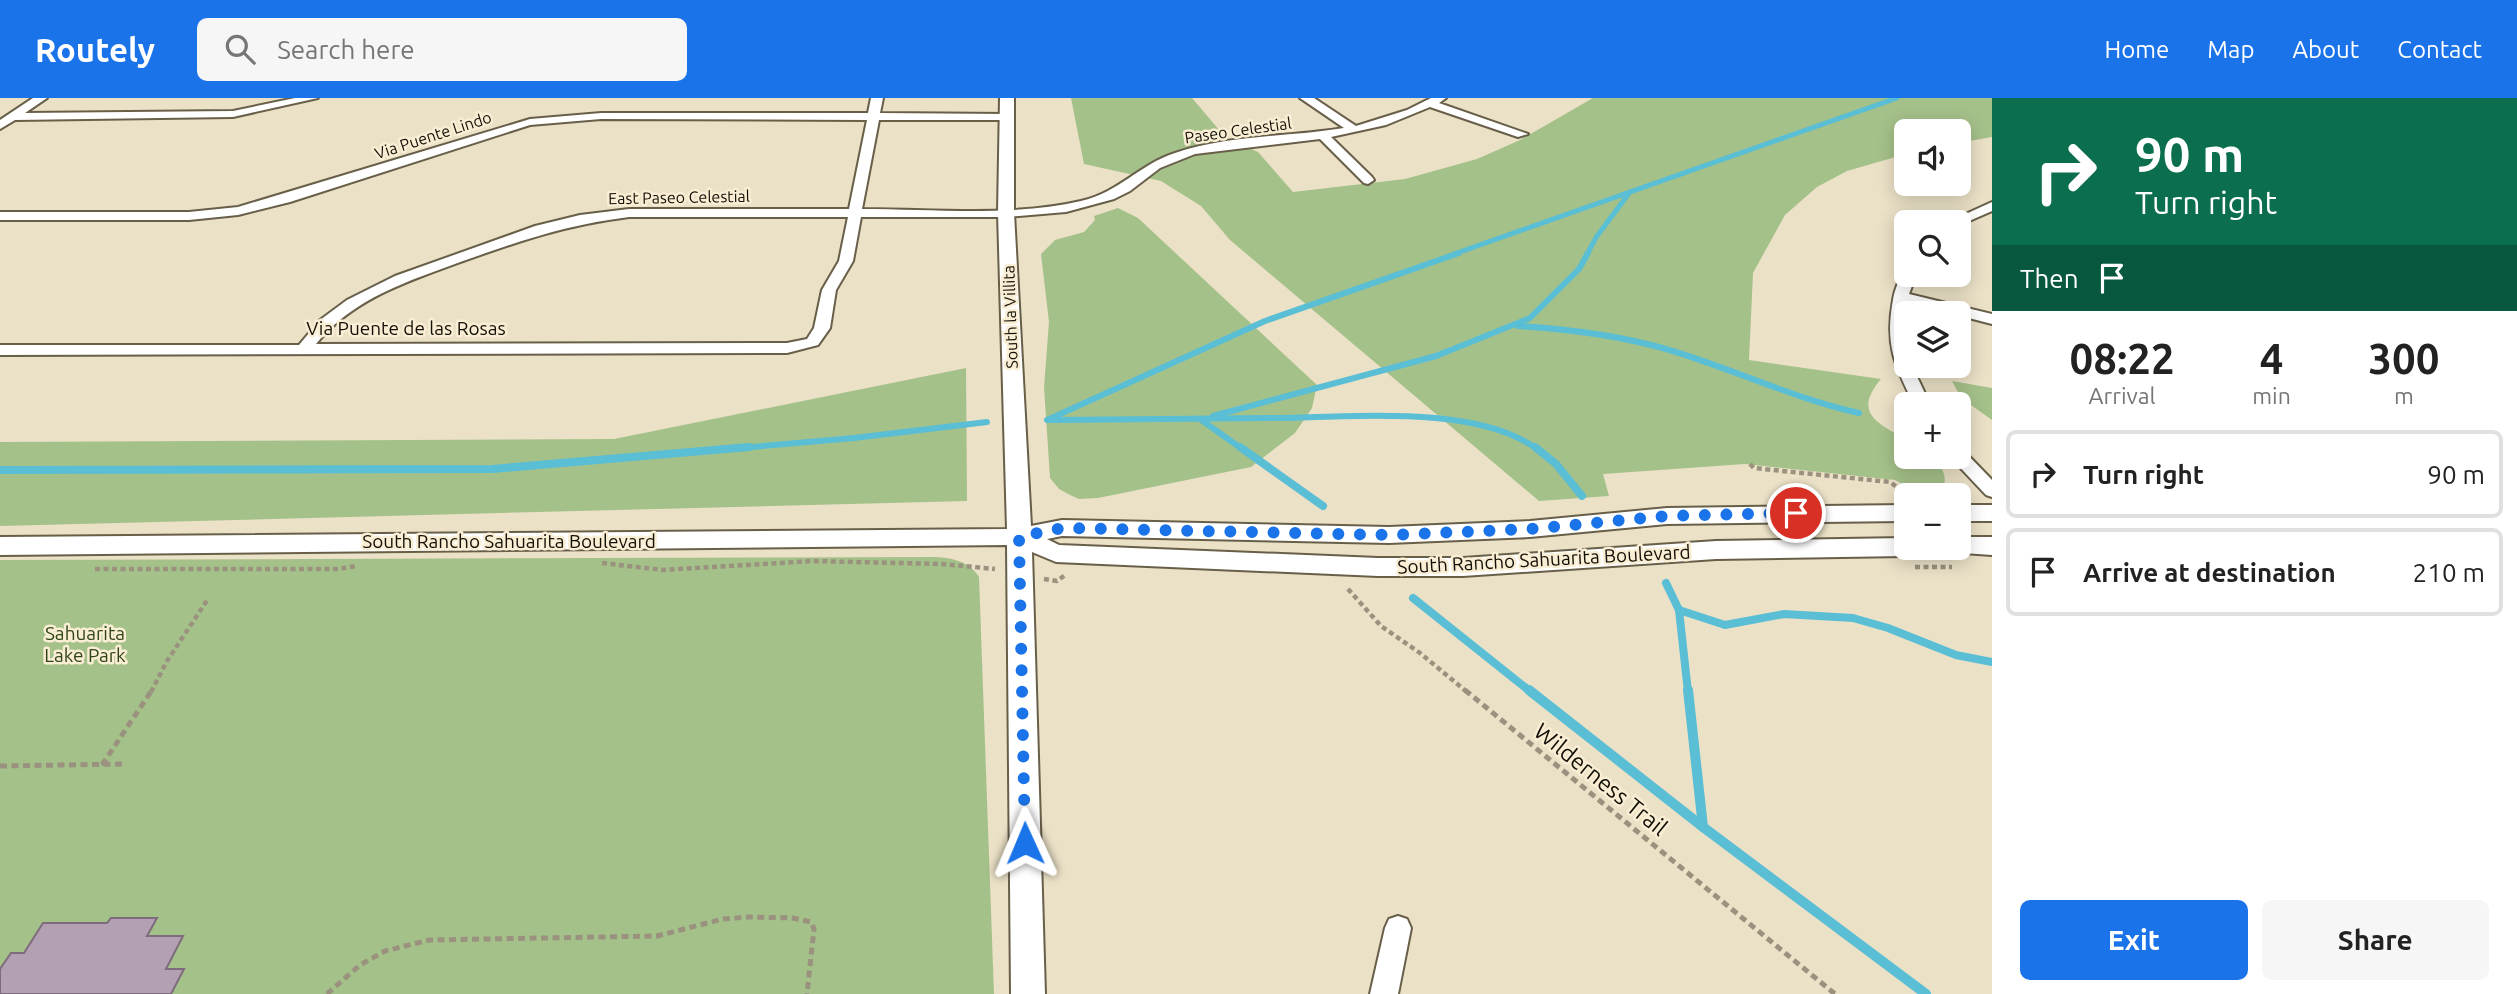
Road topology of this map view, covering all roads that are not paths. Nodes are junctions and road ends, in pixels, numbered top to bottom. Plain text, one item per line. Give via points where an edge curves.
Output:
1 (41, 98) edge
2 (312, 98) edge
3 (877, 98) edge
4 (1306, 98) edge
5 (1436, 101) edge
6 (1007, 108) edge
7 (12, 117) junction
8 (874, 117) junction
9 (0, 125) edge
10 (1355, 130) junction
11 (1522, 134) dead end
12 (1321, 135) junction
13 (1368, 180) dead end
14 (1992, 206) edge
15 (855, 213) junction
16 (1006, 213) junction
17 (1971, 215) edge
18 (0, 216) edge
19 (1904, 287) edge
20 (1900, 296) junction
21 (1992, 319) edge
22 (812, 342) joint
23 (304, 349) junction
24 (0, 350) edge
25 (1916, 392) edge
26 (1971, 469) edge
27 (1992, 491) edge
28 (1894, 513) edge
29 (1971, 513) edge
30 (1992, 513) edge
31 (1019, 537) junction
32 (0, 546) edge
33 (1971, 546) edge
34 (1992, 546) edge
35 (1894, 547) edge
36 (1398, 928) dead end
37 (1028, 994) edge
38 (1384, 994) edge

1 - 7 street
2 - 7 street via 233,114
3 - 8 street
4 - 10 street
5 - 10 street, Paseo Celestial
5 - 11 street
6 - 8 street, Via Puente Lindo
6 - 16 street, South la Villita
7 - 9 street
8 - 15 street
8 - 18 street, Via Puente Lindo via 561,118 491,132 238,211 189,216
10 - 12 street, Paseo Celestial
12 - 13 street
12 - 16 street, Paseo Celestial via 1194,150 1170,158 1125,189 1095,202 1059,210
14 - 17 street
15 - 16 street, East Paseo Celestial
15 - 22 street via 846,261 830,290 822,328
15 - 23 street, East Paseo Celestial via 629,213 580,219 540,229 388,285 325,323
16 - 31 street, South la Villita
19 - 20 street
20 - 21 street
20 - 25 street via 1894,336 1900,361
22 - 23 street, Via Puente de las Rosas via 787,348
23 - 24 street, Via Puente de las Rosas
26 - 27 street
28 - 31 street, South Rancho Sahuarita Boulevard via 1667,516 1530,529 1389,535 1062,528
29 - 30 street
31 - 32 street, South Rancho Sahuarita Boulevard
31 - 35 street, South Rancho Sahuarita Boulevard via 1056,553 1378,567 1463,567 1716,550
31 - 37 street, South la Villita
33 - 34 street
36 - 38 street

